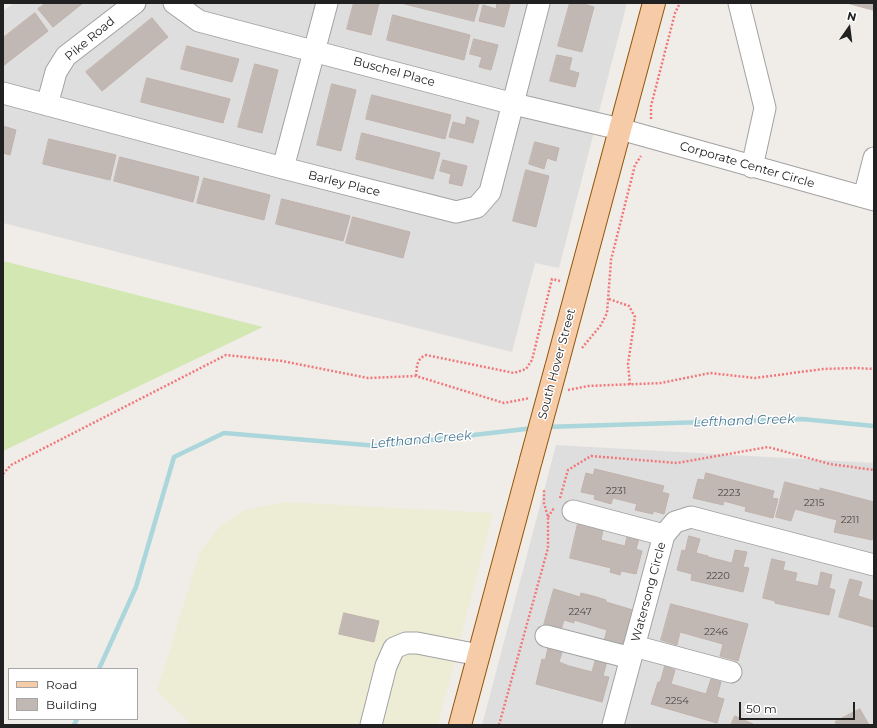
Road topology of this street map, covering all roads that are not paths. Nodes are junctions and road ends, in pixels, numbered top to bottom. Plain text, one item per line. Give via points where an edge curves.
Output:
1 (135, 3) edge
2 (174, 3) edge
3 (327, 3) edge
4 (539, 3) edge
5 (654, 3) edge
6 (739, 3) edge
7 (314, 51) junction
8 (3, 94) edge
9 (514, 104) junction
10 (47, 105) junction
11 (620, 129) junction
12 (874, 158) edge
13 (752, 167) junction
14 (282, 168) junction
15 (869, 198) edge
16 (563, 506) road end
17 (664, 535) junction
18 (874, 565) edge
19 (546, 636) dead end
20 (633, 652) junction
21 (479, 655) junction
22 (731, 672) dead end
23 (371, 725) edge
24 (460, 725) edge
25 (613, 725) edge

1 - 10 street, Pike Road via 66,56 56,72
2 - 7 street, Buschel Place via 199,21
3 - 7 street
4 - 9 street, Barley Place
5 - 11 main road, South Hover Street
6 - 13 street via 765,108
7 - 9 street, Buschel Place
7 - 14 street
8 - 10 street, Barley Place
9 - 11 street, Buschel Place
9 - 14 street, Barley Place via 490,192 477,207 456,212
10 - 14 street, Barley Place
11 - 13 street, Corporate Center Circle
11 - 21 main road, South Hover Street, bridge
12 - 15 street
13 - 15 street, Corporate Center Circle
16 - 17 street
17 - 18 street, Watersong Circle via 675,522 691,517
17 - 20 street, Watersong Circle
19 - 20 street
20 - 22 street
20 - 25 street, Watersong Circle
21 - 23 street via 417,643 406,643 394,648 386,666
21 - 24 main road, South Hover Street

